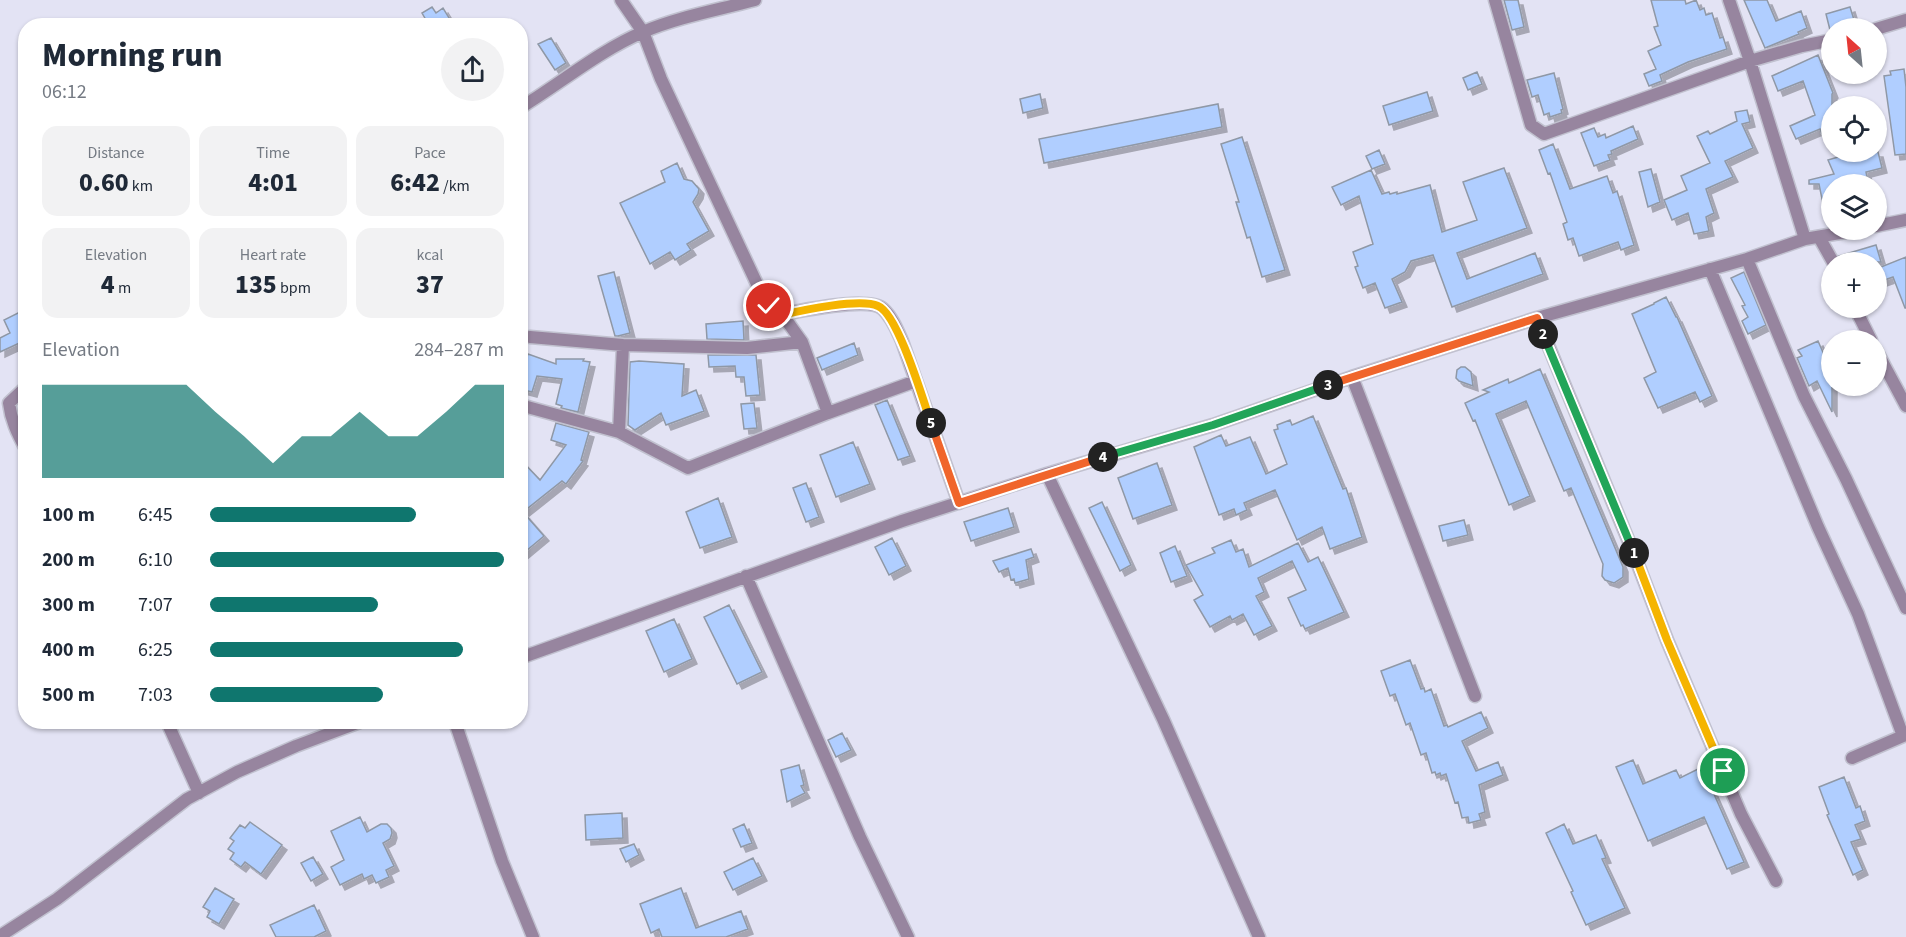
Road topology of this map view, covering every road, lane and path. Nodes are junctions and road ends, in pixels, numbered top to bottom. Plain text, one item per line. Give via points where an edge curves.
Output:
1 (621, 0) edge
2 (755, 0) edge
3 (1495, 0) edge
4 (1729, 0) edge
5 (723, 4) edge
6 (1906, 20) edge
7 (1887, 26) edge
8 (643, 32) junction
9 (1821, 42) edge
10 (1750, 62) junction
11 (528, 103) edge
12 (1906, 220) edge
13 (1887, 224) edge
14 (1819, 237) joint
15 (1805, 239) junction
16 (1827, 252) edge
17 (1747, 259) junction
18 (1710, 269) junction
19 (782, 315) junction
20 (1537, 318) junction
21 (530, 337) dead end
22 (802, 342) junction
23 (623, 345) junction
24 (1887, 371) edge
25 (1352, 377) junction
26 (916, 381) junction
27 (18, 395) edge
28 (1906, 406) edge
29 (528, 407) edge
30 (828, 413) junction
31 (619, 432) junction
32 (18, 435) edge
33 (1047, 474) junction
34 (959, 503) junction
35 (746, 576) junction
36 (1906, 608) edge
37 (528, 655) edge
38 (1475, 696) dead end
39 (170, 729) edge
40 (341, 729) edge
41 (457, 729) edge
42 (1852, 758) dead end
43 (199, 793) junction
44 (1776, 881) dead end
45 (0, 936) edge
46 (533, 937) edge
47 (908, 937) edge
48 (1259, 937) edge

1 - 8 street
2 - 5 street
3 - 10 street via 1531,125 1544,134
4 - 10 street
5 - 8 street
6 - 7 street
8 - 11 street
8 - 19 street via 757,284 769,306
9 - 10 street
10 - 15 street
12 - 13 street
14 - 15 street
14 - 16 street
15 - 17 street
17 - 18 street
17 - 36 street via 1804,396
18 - 20 street
18 - 42 street via 1858,614 1903,736
19 - 22 street
19 - 26 street via 824,306 870,303 882,307 893,322
20 - 25 street
20 - 44 street via 1741,814
21 - 23 street
22 - 23 street via 747,348
22 - 30 street
23 - 31 street
24 - 28 street
25 - 33 street via 1213,425
25 - 38 street
26 - 30 street
26 - 34 street
27 - 32 street via 9,403
29 - 31 street
30 - 31 street via 688,468
33 - 34 street
33 - 48 street
34 - 35 street
35 - 37 street
35 - 47 street
39 - 43 street
40 - 43 street via 237,772
41 - 46 street via 502,861
43 - 45 street via 57,899

